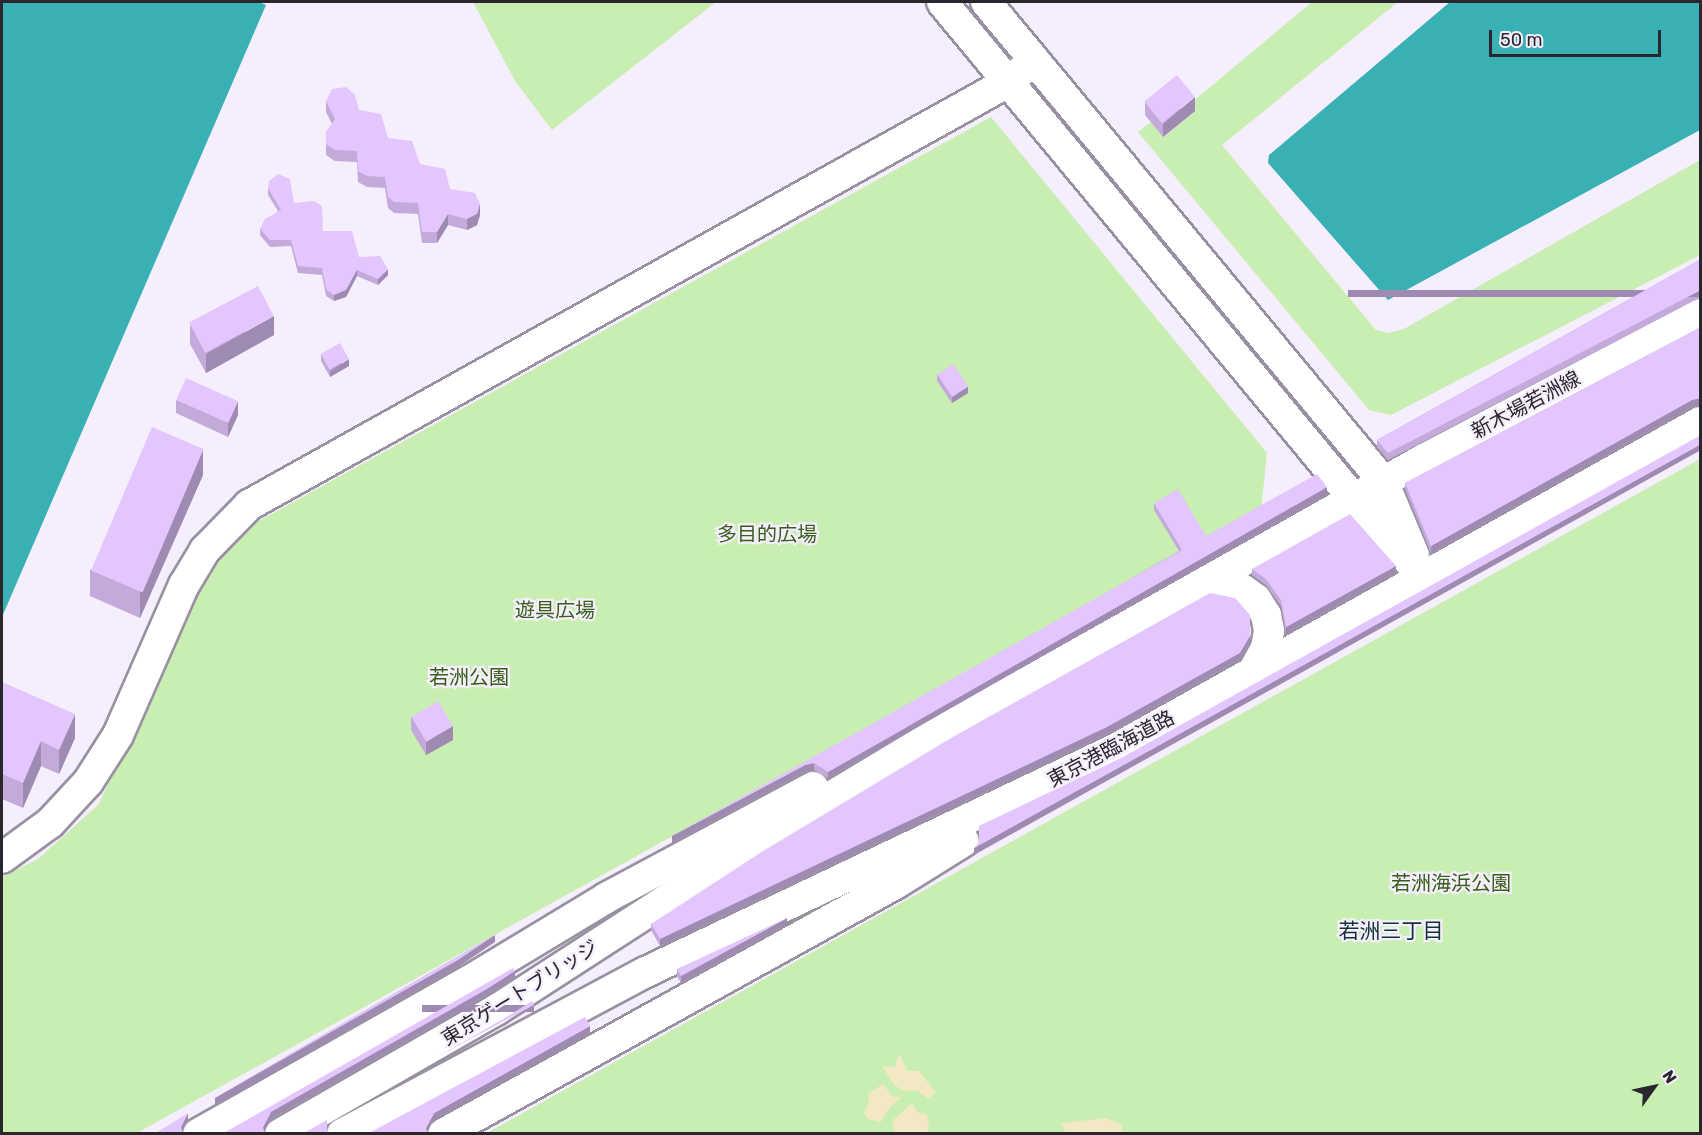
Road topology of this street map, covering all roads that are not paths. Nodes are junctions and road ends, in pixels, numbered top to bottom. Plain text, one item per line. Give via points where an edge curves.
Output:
1 (942, 2) edge
2 (986, 2) edge
3 (1034, 60) junction
4 (1008, 82) junction
5 (1701, 314) edge
6 (1701, 422) edge
7 (1383, 481) junction
8 (1353, 498) junction
9 (1423, 577) junction
10 (1207, 581) junction
11 (1054, 666) junction
12 (1254, 670) junction
13 (1115, 748) junction
14 (2, 858) edge
15 (789, 903) joint
16 (198, 1134) edge
17 (280, 1134) edge
18 (342, 1134) edge
19 (444, 1134) edge

1 - 4 street
2 - 3 street
3 - 4 street
3 - 7 street
4 - 8 street
4 - 14 street via 249,505 206,550 184,585 118,735 88,782 50,823
5 - 7 street, 新木場若洲線
6 - 9 street
7 - 8 street, 新木場若洲線
7 - 9 street
8 - 9 street
8 - 10 street
9 - 12 street, 東京港臨海道路
10 - 11 street
10 - 12 street via 1242,590 1256,599 1266,615 1266,648
11 - 16 street via 741,822
11 - 17 street, 東京ゲートブリッジ via 754,843 496,1010
12 - 13 street, 東京港臨海道路
13 - 15 street, 東京港臨海道路
13 - 19 street via 895,884
15 - 18 street, 東京ゲートブリッジ via 555,1018

